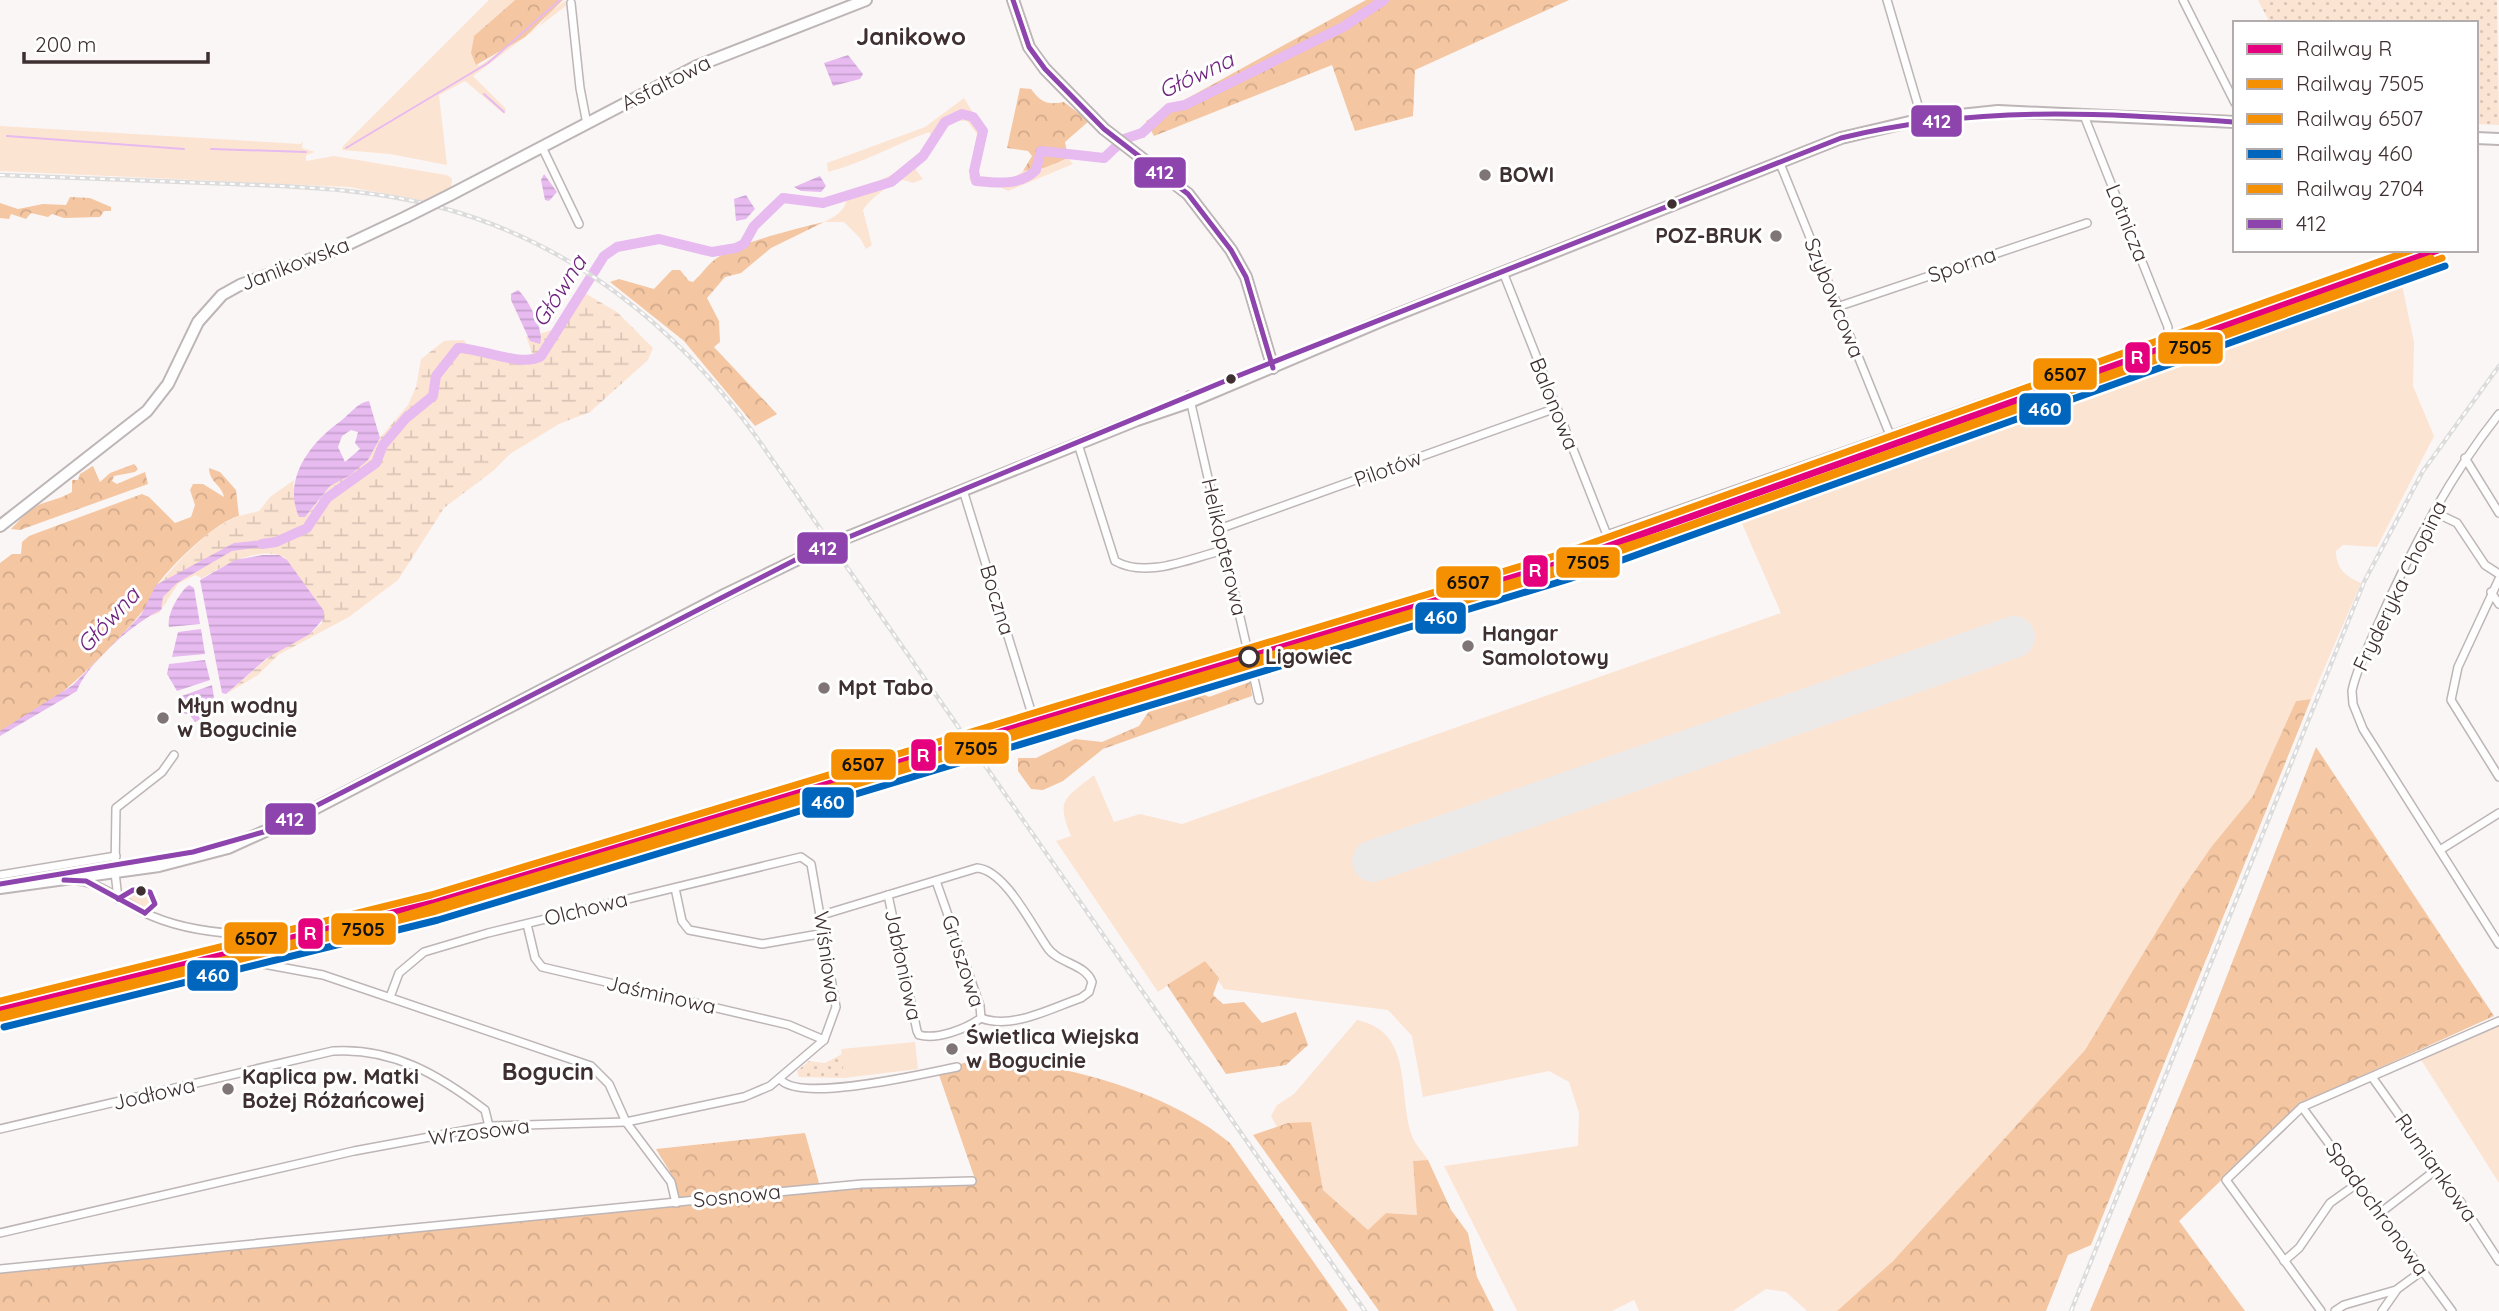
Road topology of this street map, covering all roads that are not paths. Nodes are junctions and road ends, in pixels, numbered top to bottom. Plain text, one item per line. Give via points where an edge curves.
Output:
1 (866, 0) edge
2 (1013, 0) edge
3 (1887, 0) edge
4 (2183, 0) edge
5 (571, 4) dead end
6 (2233, 99) edge
7 (2083, 113) junction
8 (1922, 119) junction
9 (2233, 122) edge
10 (587, 124) junction
11 (2478, 138) edge
12 (2499, 139) edge
13 (542, 147) junction
14 (1779, 160) junction
15 (474, 183) joint
16 (2087, 223) dead end
17 (579, 224) dead end
18 (1503, 272) junction
19 (1837, 307) junction
20 (1272, 365) junction
21 (1189, 399) junction
22 (1556, 408) junction
23 (2499, 414) edge
24 (1890, 435) junction
25 (1078, 444) junction
26 (2465, 458) junction
27 (964, 490) junction
28 (2434, 512) junction
29 (2499, 513) edge
30 (0, 526) edge
31 (1219, 529) junction
32 (1224, 550) junction
33 (2499, 574) edge
34 (2499, 579) edge
35 (2491, 592) junction
36 (2499, 604) edge
37 (1259, 700) dead end
38 (1031, 711) dead end
39 (174, 755) dead end
40 (2499, 777) edge
41 (2499, 813) edge
42 (2440, 850) junction
43 (806, 859) joint
44 (115, 865) junction
45 (0, 875) edge
46 (60, 880) junction
47 (936, 881) junction
48 (0, 886) edge
49 (675, 888) junction
50 (888, 895) junction
51 (118, 899) junction
52 (822, 915) junction
53 (527, 924) junction
54 (825, 933) junction
55 (248, 943) dead end
56 (2499, 944) edge
57 (250, 954) dead end
58 (390, 997) junction
59 (981, 1018) junction
60 (2499, 1021) edge
61 (919, 1035) joint
62 (824, 1040) junction
63 (957, 1067) dead end
64 (2372, 1077) junction
65 (781, 1080) junction
66 (2302, 1107) junction
67 (626, 1122) junction
68 (489, 1126) junction
69 (0, 1129) edge
70 (2437, 1169) junction
71 (972, 1181) dead end
72 (2358, 1183) junction
73 (676, 1203) junction
74 (2380, 1213) junction
75 (0, 1233) edge
76 (2284, 1261) junction
77 (2499, 1261) edge
78 (0, 1269) edge
79 (2422, 1271) junction
80 (2396, 1290) junction
81 (2321, 1311) edge
82 (2335, 1311) edge
83 (2382, 1311) edge
84 (2452, 1311) edge

1 - 10 main road, Asfaltowa via 723,55
2 - 20 main road via 1036,58 1111,135 1188,194 1231,250 1246,277
3 - 8 street
4 - 6 street
5 - 10 street
7 - 8 main road via 1998,111
7 - 9 main road
7 - 24 street, Lotnicza via 2168,334
8 - 14 main road via 1841,138
10 - 13 main road, Asfaltowa
11 - 12 main road
13 - 15 main road, Asfaltowa
13 - 17 street
14 - 18 main road
14 - 19 street, Szybowcowa
15 - 30 main road, Janikowska, bridge via 336,250 222,295 198,322 169,384 147,411
16 - 19 street, Sporna
18 - 20 main road
18 - 22 street, Balonowa
19 - 24 street, Szybowcowa
20 - 21 main road
21 - 25 main road
21 - 31 street, Helikopterowa
22 - 24 street, Balonowa via 1607,535
22 - 31 street, Pilotów
23 - 26 street, Fryderyka Chopina
25 - 27 main road
25 - 32 street via 1115,561 1149,569
26 - 28 street, Fryderyka Chopina
26 - 29 street
27 - 38 street, Boczna
27 - 44 main road, bridge via 813,552 716,599 324,804 244,840 203,857
28 - 33 street via 2457,523 2485,565
28 - 42 street, Fryderyka Chopina via 2391,596 2352,691 2363,729
31 - 32 street, Helikopterowa
32 - 37 street, Helikopterowa
34 - 35 street
35 - 36 street
35 - 40 street via 2458,667 2451,700
39 - 44 street via 162,772 116,808
41 - 42 street
42 - 56 street, Fryderyka Chopina
43 - 49 street, Olchowa
43 - 52 street, Wiśniowa
44 - 45 street
44 - 46 main road
44 - 48 main road
44 - 51 street
46 - 48 main road
46 - 51 street via 86,881
47 - 50 street
47 - 59 street, Gruszowa
47 - 59 street via 977,869 993,873 1022,907 1048,950 1084,970 1092,982 1081,998 1020,1019 990,1022
49 - 53 street, Olchowa
49 - 54 street via 682,921 689,930 762,944
50 - 52 street
50 - 61 street, Jabłoniowa
51 - 55 street via 188,928 241,934
52 - 54 street, Wiśniowa
53 - 58 street, Olchowa via 424,952 403,968
53 - 62 street, Jaśminowa via 535,958 542,967 789,1025
54 - 62 street, Wiśniowa via 836,1007
57 - 58 street via 258,963 312,972
58 - 67 street via 582,1062 609,1084
59 - 61 street, Gruszowa via 962,1029
60 - 64 street
62 - 65 street, Wiśniowa
63 - 65 street via 850,1086 791,1085
64 - 66 street
64 - 70 street, Rumiankowa
65 - 67 street, Wrzosowa via 744,1097
66 - 72 street, Spadochronowa
66 - 76 street via 2226,1180
67 - 68 street, Wrzosowa
67 - 73 street via 671,1182
68 - 69 street, Jodłowa via 485,1110 417,1066 359,1049 333,1051
68 - 75 street, Wrzosowa via 354,1151
70 - 74 street
70 - 77 street, Rumiankowa
71 - 73 street, Sosnowa via 862,1184
72 - 74 street, Spadochronowa
72 - 76 street via 2330,1203 2299,1248
73 - 78 street, Sosnowa
74 - 79 street, Spadochronowa
76 - 81 street
79 - 80 street
79 - 84 street, Spadochronowa
80 - 82 street
80 - 83 street

